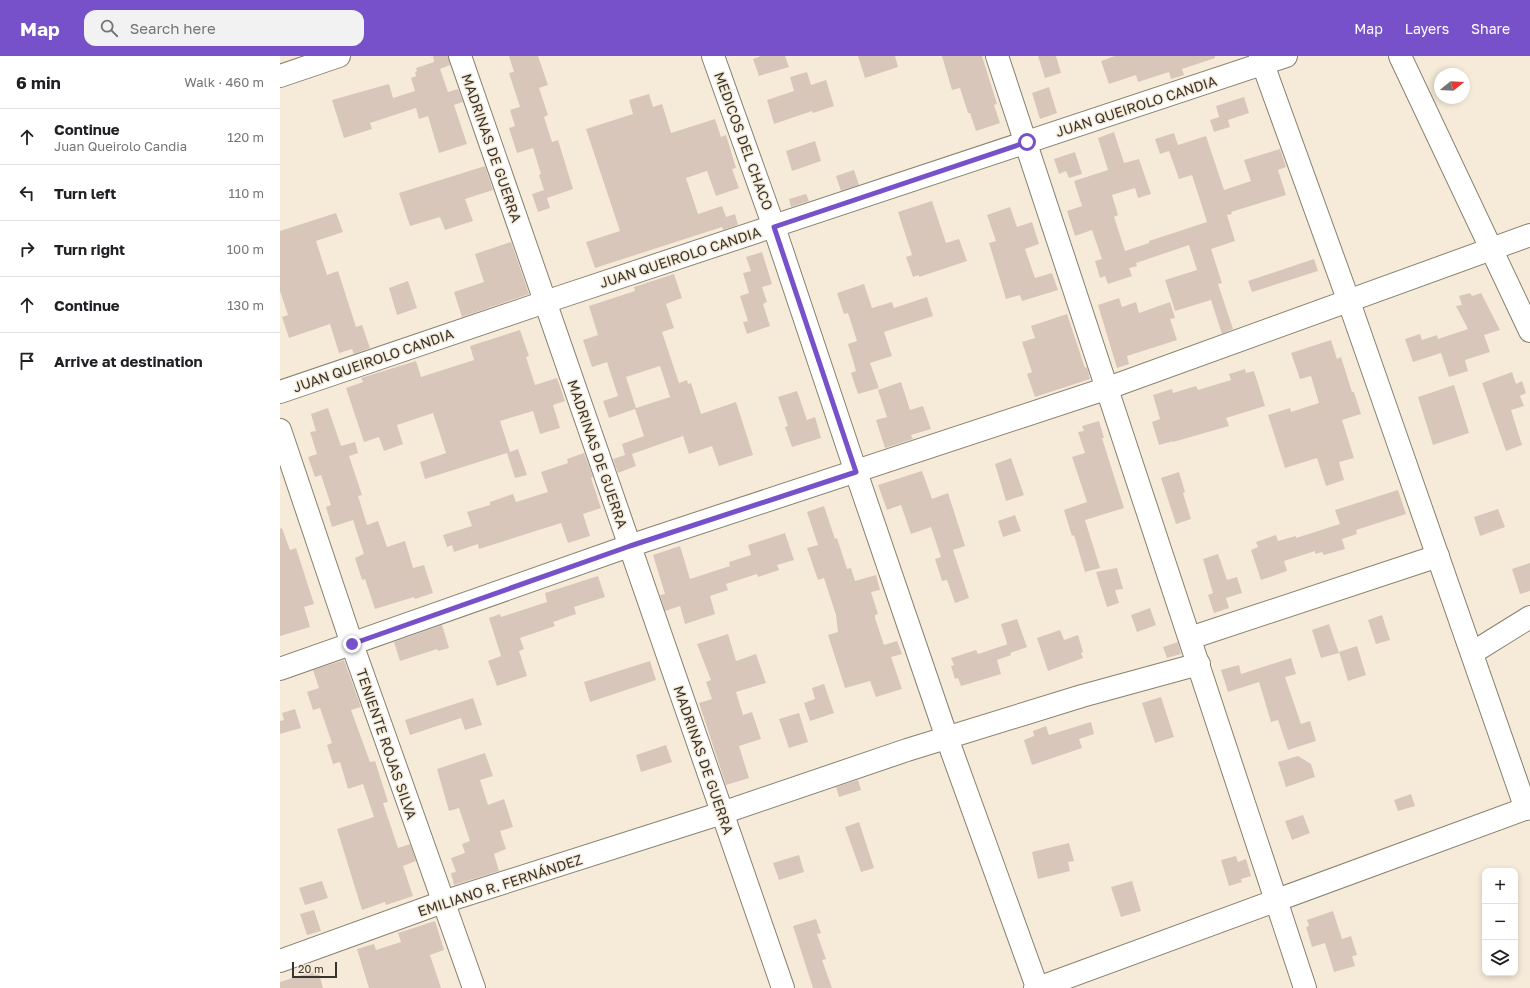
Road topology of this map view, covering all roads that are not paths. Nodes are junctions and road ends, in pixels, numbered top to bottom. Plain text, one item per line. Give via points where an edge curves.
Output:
1 (339, 56) edge
2 (460, 56) edge
3 (713, 56) edge
4 (997, 56) edge
5 (1286, 56) edge
6 (1400, 56) edge
7 (1261, 60) edge
8 (280, 76) edge
9 (1027, 142) junction
10 (774, 227) junction
11 (1530, 235) edge
12 (1491, 249) junction
13 (545, 302) junction
14 (1349, 302) junction
15 (1530, 331) edge
16 (1108, 388) junction
17 (280, 392) edge
18 (280, 430) edge
19 (856, 472) junction
20 (630, 546) junction
21 (1438, 556) junction
22 (1530, 617) edge
23 (1190, 638) junction
24 (352, 644) junction
25 (1472, 652) junction
26 (1199, 664) junction
27 (280, 669) edge
28 (948, 738) junction
29 (1528, 808) edge
30 (722, 813) junction
31 (1277, 901) junction
32 (443, 902) junction
33 (280, 961) edge
34 (474, 988) edge
35 (783, 988) edge
36 (1037, 988) edge
37 (1305, 988) edge

1 - 8 street
2 - 13 street, MADRINAS DE GUERRA
3 - 10 street, MEDICOS DEL CHACO
4 - 9 street
5 - 7 street, JUAN QUEIROLO CANDIA
6 - 12 street
7 - 9 street, JUAN QUEIROLO CANDIA
7 - 14 street
9 - 10 street, JUAN QUEIROLO CANDIA
9 - 16 street
10 - 13 street, JUAN QUEIROLO CANDIA
10 - 19 street, MEDICOS DEL CHACO
11 - 12 street
12 - 14 street
12 - 15 street
13 - 17 street, JUAN QUEIROLO CANDIA
13 - 20 street, MADRINAS DE GUERRA
14 - 16 street
14 - 21 street
16 - 19 street
16 - 23 street
18 - 24 street, TENIENTE ROJAS SILVA
19 - 20 street
19 - 28 street, MEDICOS DEL CHACO
20 - 24 street
20 - 30 street, MADRINAS DE GUERRA
21 - 23 street
21 - 25 street
22 - 25 street
23 - 26 street
24 - 27 street
24 - 32 street, TENIENTE ROJAS SILVA
25 - 29 street
26 - 28 street, EMILIANO R. FERNÁNDEZ via 1082,696
26 - 31 street
28 - 30 street, EMILIANO R. FERNÁNDEZ
28 - 36 street, MEDICOS DEL CHACO
29 - 31 street
30 - 32 street, EMILIANO R. FERNÁNDEZ
30 - 35 street, MADRINAS DE GUERRA
31 - 36 street
31 - 37 street
32 - 33 street, EMILIANO R. FERNÁNDEZ
32 - 34 street, TENIENTE ROJAS SILVA

